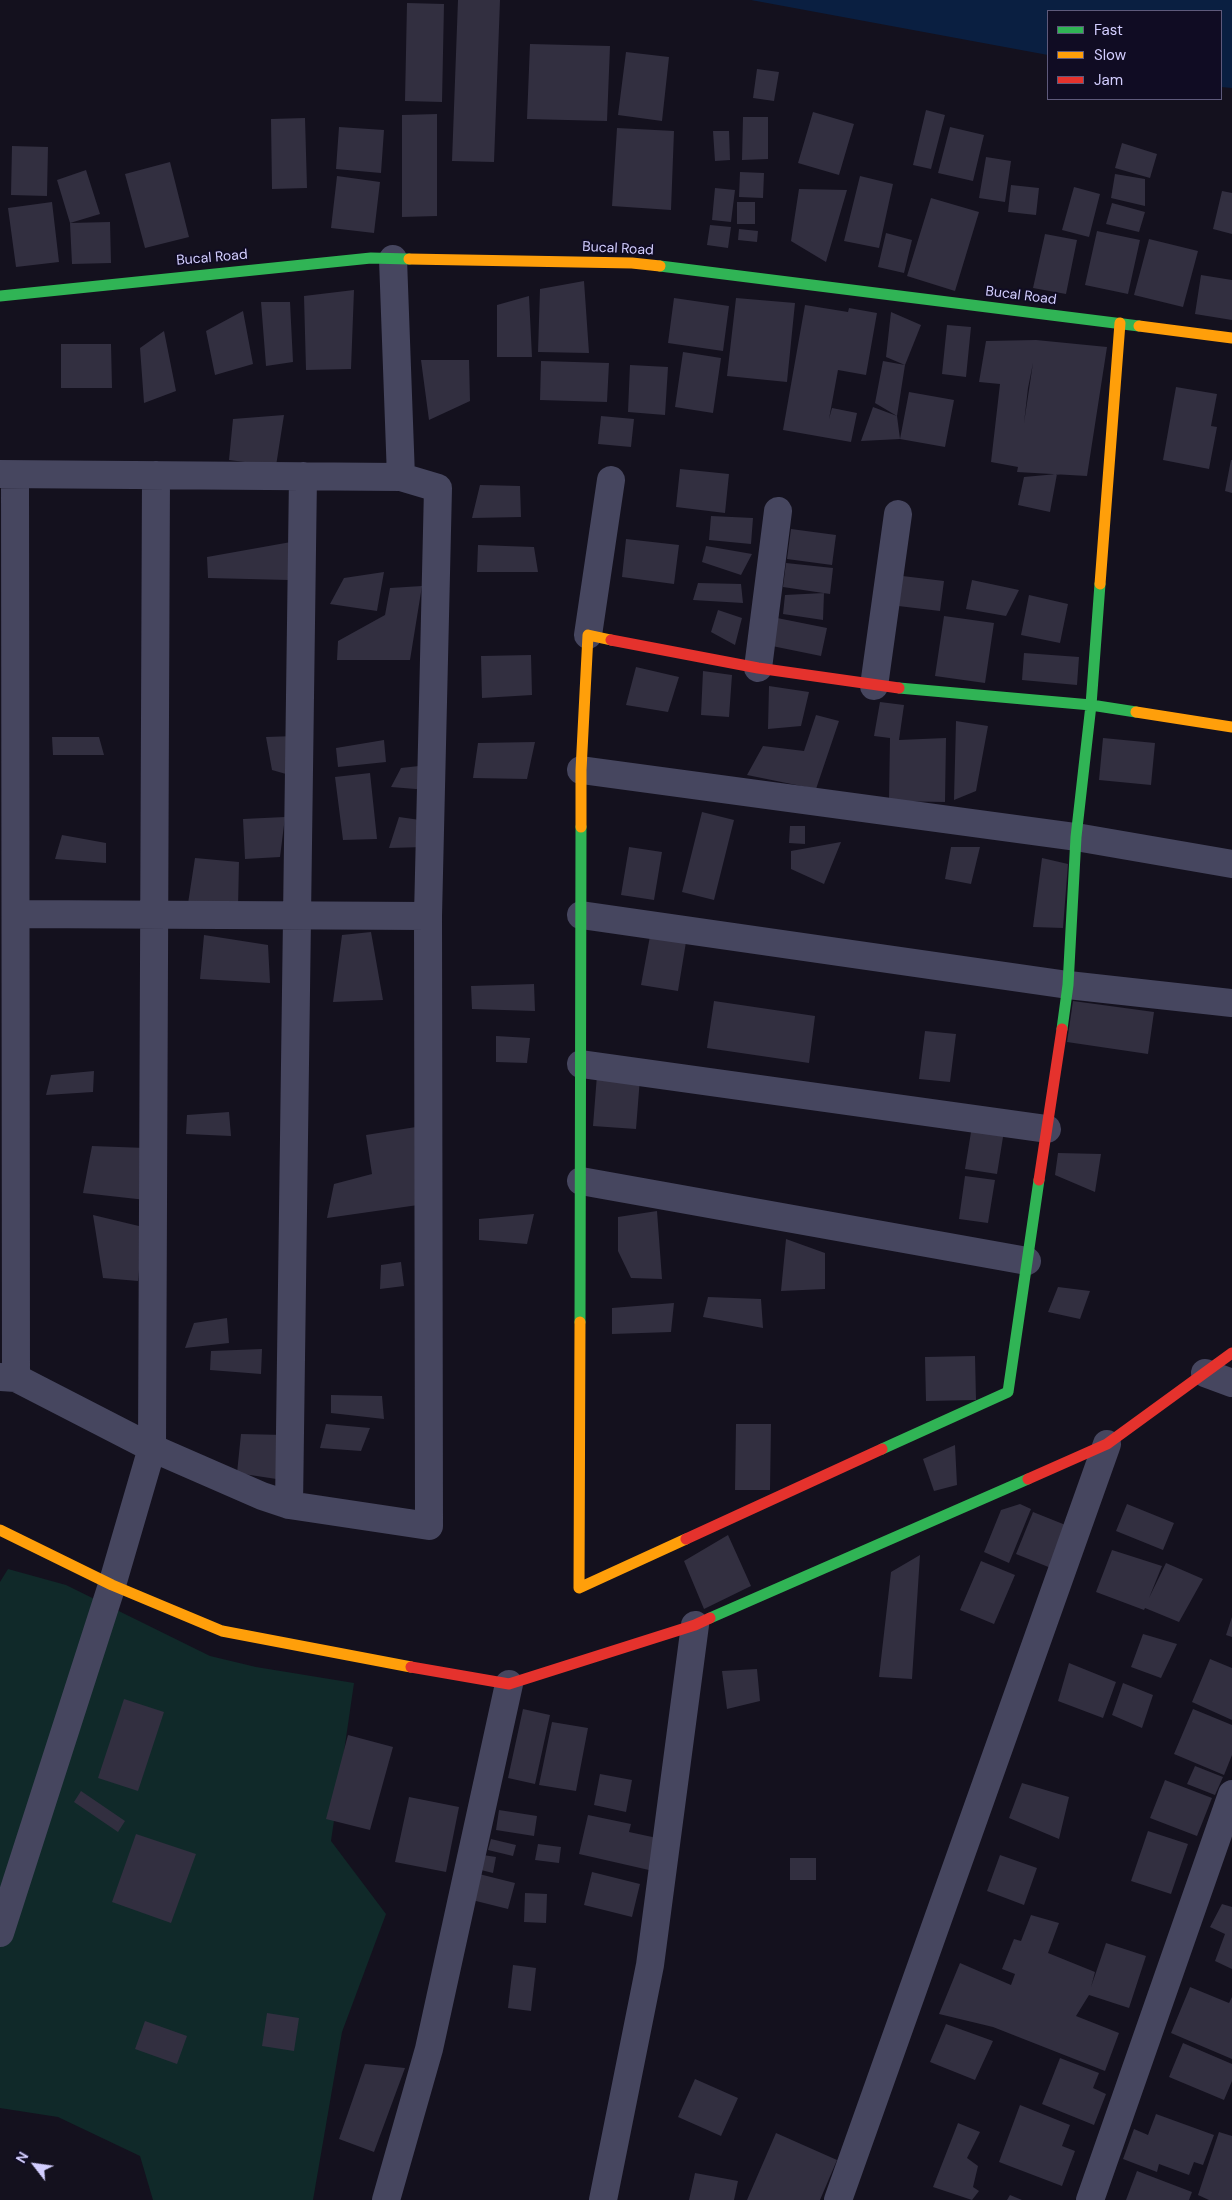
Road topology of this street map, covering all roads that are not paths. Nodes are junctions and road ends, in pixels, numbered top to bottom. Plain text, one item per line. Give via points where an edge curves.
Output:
1 (393, 259) junction
2 (0, 296) edge
3 (1120, 323) junction
4 (1232, 338) edge
5 (8, 474) edge
6 (156, 475) junction
7 (303, 476) junction
8 (401, 477) junction
9 (611, 480) dead end
10 (778, 512) dead end
11 (898, 514) dead end
12 (588, 635) junction
13 (758, 668) junction
14 (874, 686) junction
15 (1091, 705) junction
16 (1232, 727) edge
17 (581, 770) junction
18 (1076, 837) junction
19 (1232, 864) edge
20 (16, 914) junction
21 (154, 915) junction
22 (581, 915) junction
23 (297, 916) junction
24 (428, 916) junction
25 (1068, 985) junction
26 (1232, 1003) edge
27 (581, 1064) junction
28 (8, 1129) edge
29 (1047, 1129) junction
30 (581, 1181) junction
31 (1027, 1262) junction
32 (1232, 1353) edge
33 (1205, 1373) junction
34 (8, 1377) edge
35 (1232, 1383) edge
36 (1107, 1444) junction
37 (152, 1448) junction
38 (289, 1505) junction
39 (0, 1530) edge
40 (112, 1585) junction
41 (695, 1625) junction
42 (508, 1684) junction
43 (1232, 1794) edge
44 (0, 1933) edge
45 (386, 2200) edge
46 (603, 2200) edge
47 (838, 2200) edge
48 (1090, 2200) edge

1 - 2 street, Bucal Road via 372,258 200,274
1 - 3 street, Bucal Road via 632,263
1 - 8 street
3 - 4 street, Bucal Road
3 - 15 street
5 - 6 street
5 - 20 street
6 - 7 street
6 - 21 street
7 - 8 street
7 - 23 street
8 - 24 street via 438,488
9 - 12 street
10 - 13 street
11 - 14 street
12 - 13 street
12 - 17 street
13 - 14 street
14 - 15 street
15 - 16 street
15 - 18 street
17 - 18 street
17 - 22 street
18 - 19 street
18 - 25 street
20 - 21 street
20 - 28 street
21 - 23 street
21 - 37 street
22 - 25 street
22 - 27 street
23 - 24 street
23 - 38 street
24 - 38 street via 429,1526
25 - 26 street
25 - 29 street
27 - 29 street
27 - 30 street
28 - 34 street
29 - 31 street
30 - 31 street
30 - 31 street via 579,1588 1008,1392
32 - 33 street
33 - 35 street
33 - 36 street
34 - 37 street
36 - 41 street
36 - 47 street
37 - 38 street
37 - 40 street
39 - 40 street
40 - 42 street via 222,1631
40 - 44 street
41 - 42 street
41 - 46 street via 650,1965
42 - 45 street via 429,2049
43 - 48 street

